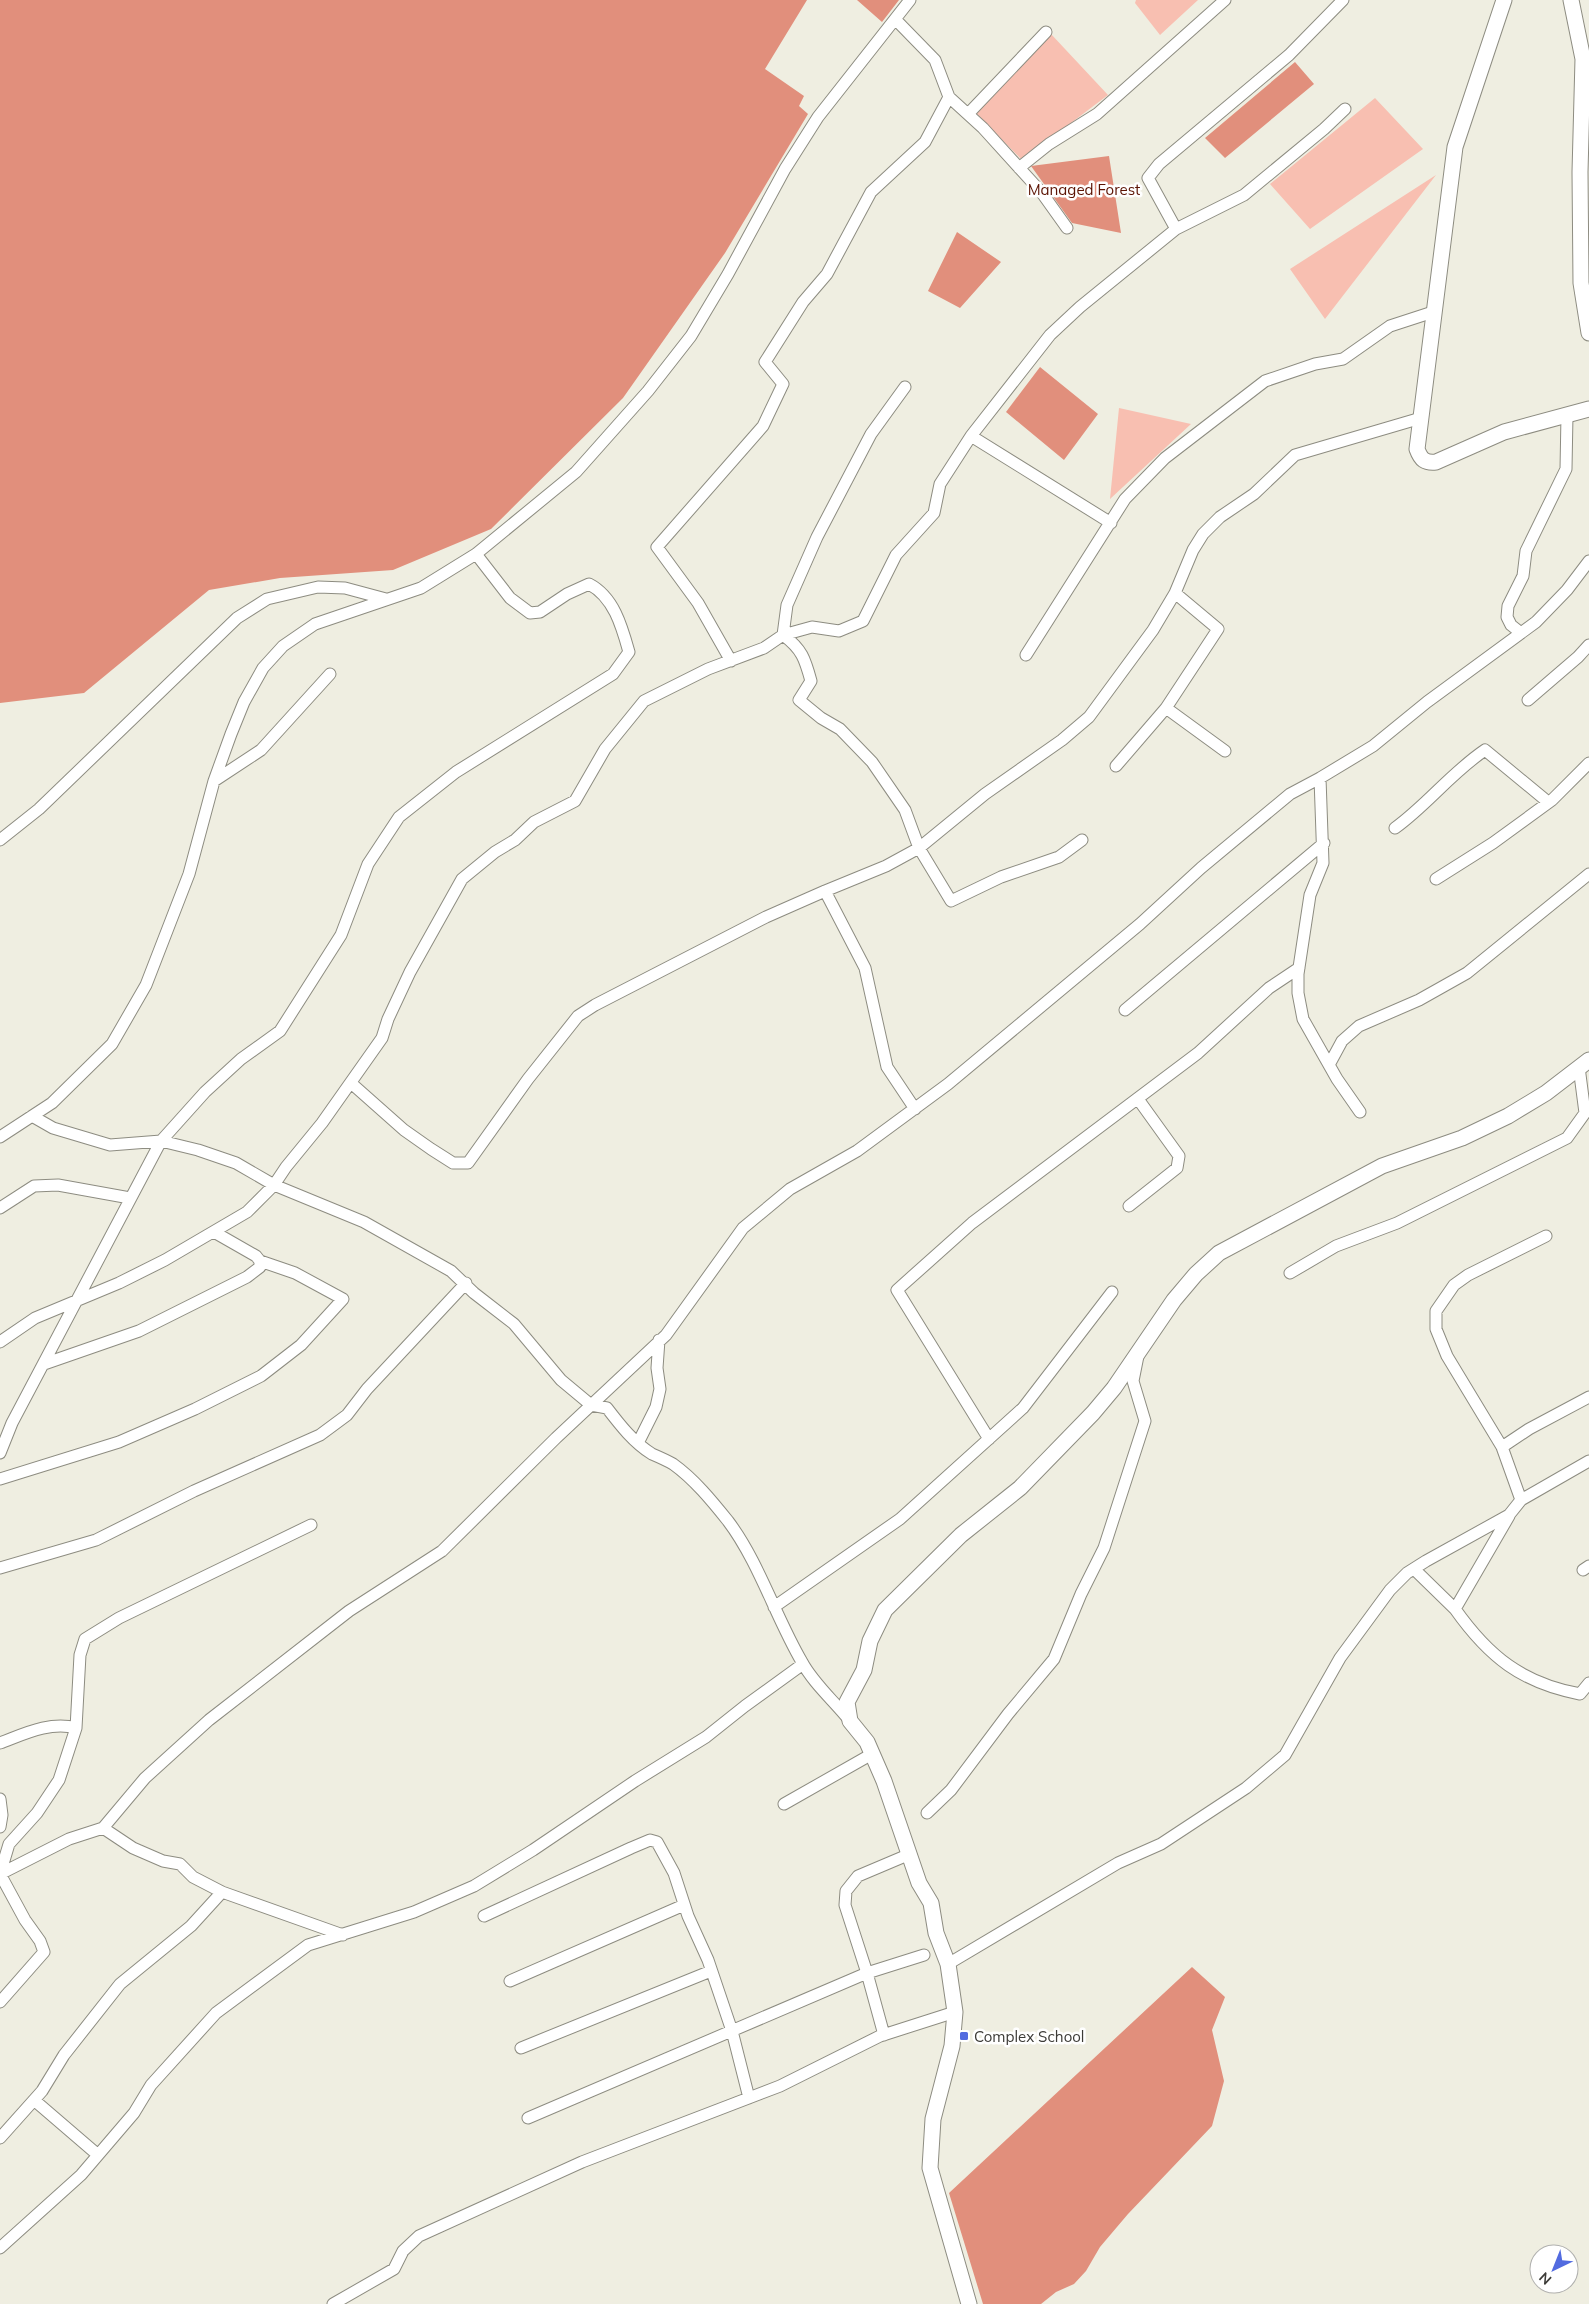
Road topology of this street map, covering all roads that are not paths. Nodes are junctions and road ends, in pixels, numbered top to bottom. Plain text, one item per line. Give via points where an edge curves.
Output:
1 (910, 0) edge
2 (1225, 0) edge
3 (1343, 0) edge
4 (1504, 0) edge
5 (1571, 0) edge
6 (896, 20) junction
7 (1046, 32) dead end
8 (949, 97) junction
9 (1345, 109) dead end
10 (968, 114) junction
11 (1018, 168) junction
12 (1584, 169) edge
13 (1067, 228) dead end
14 (1176, 229) junction
15 (1433, 312) junction
16 (1589, 333) edge
17 (905, 387) dead end
18 (1589, 409) edge
19 (1567, 414) junction
20 (1421, 418) junction
21 (971, 436) junction
22 (1111, 523) junction
23 (476, 554) junction
24 (1589, 561) edge
25 (1175, 593) junction
26 (386, 599) junction
27 (1521, 633) junction
28 (783, 635) junction
29 (1589, 644) edge
30 (1026, 655) dead end
31 (731, 660) junction
32 (330, 674) dead end
33 (1528, 700) dead end
34 (1166, 708) junction
35 (1225, 751) dead end
36 (1589, 763) edge
37 (1116, 766) dead end
38 (1320, 778) junction
39 (214, 781) junction
40 (1548, 802) junction
41 (1395, 828) dead end
42 (0, 840) edge
43 (1082, 840) dead end
44 (1324, 843) junction
45 (920, 848) junction
46 (1589, 874) edge
47 (1436, 879) dead end
48 (825, 890) junction
49 (1299, 968) junction
50 (1125, 1010) dead end
51 (1584, 1064) edge
52 (1329, 1065) junction
53 (351, 1083) junction
54 (1138, 1099) junction
55 (915, 1109) junction
56 (1360, 1112) dead end
57 (32, 1116) junction
58 (0, 1138) edge
59 (161, 1141) junction
60 (274, 1185) junction
61 (130, 1198) junction
62 (1129, 1206) dead end
63 (0, 1208) edge
64 (214, 1232) junction
65 (1546, 1236) dead end
66 (260, 1262) junction
67 (1290, 1273) dead end
68 (466, 1283) junction
69 (1112, 1292) dead end
70 (79, 1300) junction
71 (659, 1340) junction
72 (0, 1342) edge
73 (1140, 1347) junction
74 (44, 1364) junction
75 (1589, 1397) edge
76 (591, 1405) junction
77 (12, 1423) junction
78 (0, 1428) edge
79 (989, 1439) junction
80 (638, 1443) junction
81 (1502, 1447) junction
82 (0, 1453) edge
83 (1589, 1461) edge
84 (0, 1478) edge
85 (1521, 1500) junction
86 (1509, 1515) junction
87 (311, 1525) dead end
88 (0, 1568) edge
89 (1414, 1569) junction
90 (774, 1607) junction
91 (1456, 1610) junction
92 (803, 1664) junction
93 (1589, 1682) edge
94 (850, 1721) junction
95 (76, 1728) junction
96 (0, 1743) edge
97 (872, 1754) junction
98 (0, 1799) edge
99 (784, 1804) dead end
100 (927, 1814) dead end
101 (0, 1827) edge
102 (103, 1828) junction
103 (910, 1854) junction
104 (0, 1874) edge
105 (222, 1892) junction
106 (684, 1905) junction
107 (484, 1916) dead end
108 (343, 1935) junction
109 (924, 1955) dead end
110 (948, 1964) junction
111 (711, 1971) junction
112 (867, 1973) junction
113 (510, 1981) dead end
114 (0, 1999) edge
115 (955, 2012) junction
116 (732, 2031) junction
117 (884, 2035) junction
118 (521, 2048) dead end
119 (749, 2098) junction
120 (34, 2100) junction
121 (528, 2118) dead end
122 (0, 2138) edge
123 (98, 2155) junction
124 (0, 2248) edge
125 (333, 2304) edge
126 (969, 2304) edge

1 - 6 street
2 - 11 street via 1097,114 1048,144
3 - 14 street via 1289,56 1159,164 1148,178
4 - 15 main road via 1455,147
5 - 12 main road via 1584,58
6 - 8 street via 936,60
6 - 23 street via 818,117 691,336 648,391 576,472
7 - 10 street
8 - 10 street
8 - 31 street via 925,142 871,192 827,274 803,302 766,362 783,384 763,426 657,547 698,604
9 - 14 street via 1244,195
10 - 11 street
11 - 13 street via 1042,193
12 - 16 main road via 1581,283
14 - 21 street via 1050,335
15 - 20 main road
15 - 22 street via 1390,326 1342,359 1315,364 1265,381 1165,458 1125,499
17 - 28 street via 871,434 817,537 787,605
18 - 19 main road
19 - 20 main road via 1504,432 1445,460 1428,463 1422,460 1417,449
19 - 27 street via 1566,469 1526,551 1523,576 1508,606 1507,617
20 - 25 street via 1295,455 1254,494 1220,517 1203,534
21 - 22 street
21 - 28 street via 940,484 934,512 896,555 863,621 839,631 812,627
22 - 30 street
23 - 26 street via 421,588
23 - 59 street via 510,598 530,613 540,612 589,584 601,590 621,624 629,652 613,674 456,772 399,817 368,864 340,935 280,1031 241,1059 205,1092
24 - 27 street via 1567,590
25 - 34 street via 1218,629
25 - 45 street via 1153,630 1089,717 985,794
26 - 39 street via 315,624 284,646 263,668 244,702
26 - 42 street via 345,588 318,587 267,599 237,618 39,809
27 - 38 street via 1373,746
28 - 31 street via 764,648
28 - 45 street via 797,645 811,681 799,700 840,729 872,762 905,810
29 - 33 street
31 - 53 street via 644,701 605,749 575,801 534,822 462,879 414,965 382,1038
32 - 39 street via 261,750
34 - 35 street
34 - 37 street
36 - 40 street
38 - 44 street
38 - 55 street via 1290,794 1260,818 1038,1010
39 - 57 street via 189,874 146,985 112,1044 52,1103
40 - 41 street via 1485,750 1461,766 1416,812
40 - 47 street via 1493,843
43 - 45 street via 1059,857 1001,876 951,901
44 - 49 street via 1323,863 1310,895
44 - 50 street
45 - 48 street via 886,866
46 - 52 street via 1467,972 1419,1000 1358,1026 1342,1041
48 - 53 street via 766,917 578,1016 468,1163 453,1163 431,1149 404,1130
48 - 55 street via 865,968 888,1067
49 - 52 street via 1298,993 1303,1019
49 - 54 street via 1269,988 1198,1052
51 - 67 street via 1585,1113 1567,1138 1397,1223 1336,1246
51 - 73 main road via 1508,1116 1462,1138 1382,1166 1219,1253 1190,1280
52 - 56 street
53 - 60 street
54 - 62 street via 1180,1156 1177,1168
54 - 79 street via 972,1223 897,1290
55 - 71 street via 856,1151 790,1189 742,1228
57 - 58 street
57 - 59 street via 53,1128 110,1145
59 - 60 street via 236,1163
59 - 61 street
60 - 64 street via 247,1212
60 - 68 street via 364,1222 451,1271
61 - 63 street via 58,1185 34,1186
61 - 70 street
64 - 66 street via 256,1256
64 - 70 street via 165,1260
65 - 81 street via 1454,1284 1436,1311 1436,1329 1447,1356
66 - 74 street via 260,1267 247,1277 139,1331
66 - 84 street via 294,1273 343,1299 300,1345 261,1376 119,1442
68 - 76 street via 514,1324 561,1380
68 - 88 street via 367,1389 347,1415 320,1435 194,1491 96,1540
69 - 79 street via 1023,1408
70 - 72 street via 35,1318
70 - 74 street
71 - 76 street
71 - 80 street via 657,1368 660,1388 656,1407
73 - 94 main road via 1114,1388 1020,1488 962,1535 886,1610 870,1641 864,1670 847,1702
73 - 100 street via 1133,1382 1145,1422 1104,1548 1054,1659 951,1790
74 - 77 street
75 - 81 street
76 - 80 street via 607,1408
76 - 102 street via 442,1551 349,1611 209,1720 145,1778
77 - 78 street
77 - 82 street
79 - 90 street via 900,1519
80 - 90 street via 672,1463 717,1508 733,1528
81 - 85 street
83 - 85 street
85 - 86 street
86 - 89 street
86 - 91 street
87 - 95 street via 119,1618 85,1639 80,1655
89 - 91 street
89 - 110 street via 1390,1590 1340,1658 1285,1755 1259,1777 1161,1844 1118,1863
90 - 92 street
91 - 93 street via 1480,1640 1512,1670 1555,1690 1580,1694
92 - 94 street
92 - 108 street via 706,1737 474,1886 414,1912
94 - 97 main road
95 - 96 street via 65,1725 35,1730
95 - 104 street via 59,1780 9,1844
97 - 99 street
97 - 103 main road
98 - 101 street
102 - 104 street via 69,1839
102 - 105 street via 134,1848 163,1861 180,1864 193,1877
103 - 110 main road via 931,1903 936,1933
103 - 112 street via 858,1876 846,1891 845,1905
104 - 114 street via 44,1952
105 - 108 street
105 - 120 street via 191,1926 120,1984 91,2018
106 - 107 street via 674,1873 662,1850 657,1842 650,1840
106 - 111 street
106 - 113 street
108 - 123 street via 308,1944 216,2013 151,2085 134,2113
109 - 112 street
110 - 115 main road
111 - 116 street
111 - 118 street
112 - 116 street
112 - 117 street
115 - 117 street
115 - 126 main road via 952,2046 933,2119 930,2168
116 - 119 street
116 - 121 street
117 - 119 street
119 - 125 street via 582,2162 419,2236 404,2251 394,2269
120 - 122 street
120 - 123 street
123 - 124 street via 81,2175

